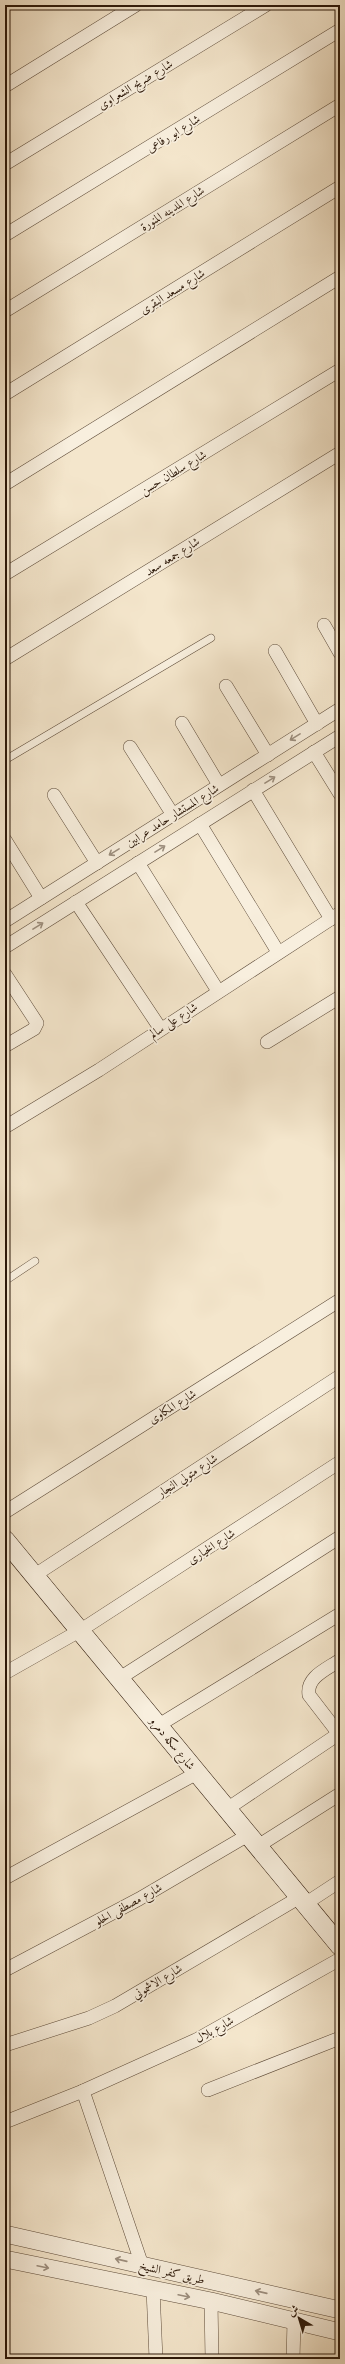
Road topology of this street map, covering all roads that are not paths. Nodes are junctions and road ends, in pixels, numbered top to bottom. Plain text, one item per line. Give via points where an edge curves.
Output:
1 (136, 5) edge
2 (266, 5) edge
3 (340, 30) edge
4 (5, 86) edge
5 (340, 105) edge
6 (5, 164) edge
7 (340, 187) edge
8 (5, 235) edge
9 (340, 277) edge
10 (5, 311) edge
11 (340, 370) edge
12 (5, 394) edge
13 (340, 453) edge
14 (5, 484) edge
15 (5, 574) edge
16 (324, 625) dead end
17 (211, 638) dead end
18 (274, 651) dead end
19 (340, 653) edge
20 (5, 659) edge
21 (226, 686) dead end
22 (340, 709) edge
23 (182, 722) dead end
24 (317, 724) junction
25 (340, 736) edge
26 (130, 747) dead end
27 (314, 752) junction
28 (268, 755) junction
29 (5, 760) edge
30 (219, 785) junction
31 (254, 790) junction
32 (54, 794) dead end
33 (340, 794) edge
34 (173, 814) junction
35 (200, 824) junction
36 (5, 840) edge
37 (97, 863) junction
38 (138, 863) junction
39 (41, 898) junction
40 (76, 902) junction
41 (336, 916) edge
42 (5, 921) edge
43 (5, 947) edge
44 (278, 952) junction
45 (5, 974) edge
46 (218, 991) junction
47 (340, 997) edge
48 (160, 1028) junction
49 (267, 1042) dead end
50 (5, 1046) edge
51 (5, 1127) edge
52 (35, 1261) dead end
53 (5, 1280) edge
54 (340, 1300) edge
55 (340, 1376) edge
56 (340, 1462) edge
57 (5, 1512) edge
58 (340, 1537) edge
59 (5, 1540) edge
60 (35, 1575) junction
61 (340, 1614) edge
62 (81, 1630) junction
63 (340, 1660) edge
64 (5, 1673) edge
65 (120, 1678) junction
66 (159, 1725) junction
67 (339, 1734) edge
68 (197, 1773) junction
69 (340, 1794) edge
70 (227, 1809) junction
71 (253, 1841) junction
72 (5, 1878) edge
73 (340, 1881) edge
74 (303, 1901) junction
75 (340, 1946) edge
76 (340, 1959) edge
77 (5, 1970) edge
78 (340, 2038) edge
79 (5, 2045) edge
80 (208, 2090) dead end
81 (83, 2091) junction
82 (5, 2122) edge
83 (5, 2234) edge
84 (5, 2259) edge
85 (142, 2265) junction
86 (153, 2289) junction
87 (211, 2301) junction
88 (340, 2310) edge
89 (294, 2321) junction
90 (340, 2332) edge
91 (156, 2359) edge
92 (212, 2359) edge
93 (293, 2359) edge

1 - 4 street
2 - 6 street, شارع ضريح الشعراوى
3 - 8 street, شارع ابو رفاعى
5 - 10 street, شارع المدينه المنورة
7 - 12 street, شارع مسعد البقرى
9 - 14 street
11 - 15 street, شارع سلطان حسن
13 - 20 street, شارع جمعه سعد
16 - 19 street
17 - 29 lane
18 - 24 street
21 - 28 street
22 - 24 street, شارع المستشار حامد عرابين
23 - 30 street
24 -> 28 street, شارع المستشار حامد عرابين
25 - 27 street, شارع المستشار حامد عرابين
26 - 34 street
31 -> 27 street, شارع المستشار حامد عرابين
27 - 33 street
28 - 30 street, شارع المستشار حامد عرابين
30 - 34 street, شارع المستشار حامد عرابين
31 - 35 street, شارع المستشار حامد عرابين
31 - 41 street
32 - 37 street
34 -> 37 street, شارع المستشار حامد عرابين
38 -> 35 street, شارع المستشار حامد عرابين
35 - 44 street
36 - 39 street
37 - 39 street, شارع المستشار حامد عرابين
38 - 40 street, شارع المستشار حامد عرابين
38 - 46 street
39 - 42 street, شارع المستشار حامد عرابين
43 -> 40 street, شارع المستشار حامد عرابين
40 - 48 street
41 - 44 street, شارع على سالم
44 - 46 street, شارع على سالم
45 - 50 street via 37,1023 34,1029
46 - 48 street, شارع على سالم
47 - 49 street
48 - 51 street, شارع على سالم via 99,1070
52 - 53 lane
54 - 57 street, شارع المكاوى
55 - 60 street, شارع متولي النجار
56 - 62 street, شارع الخيارى
58 - 65 street
59 - 60 main road, شارع سكه دمرو
60 - 62 main road, شارع سكه دمرو
61 - 66 street
62 - 64 street, شارع الخيارى
62 - 65 main road, شارع سكه دمرو
63 - 67 street via 314,1678 308,1689 309,1695
65 - 66 main road, شارع سكه دمرو
66 - 68 main road, شارع سكه دمرو
67 - 70 street
68 - 70 main road, شارع سكه دمرو
68 - 72 street
69 - 71 street, شارع مصطفى الحلو
70 - 71 main road, شارع سكه دمرو
71 - 74 main road, شارع سكه دمرو
71 - 77 street, شارع مصطفى الحلو
73 - 74 street, شارع الاشموني
74 - 75 main road, شارع سكه دمرو
74 - 79 street, شارع الاشموني via 115,2006 89,2018
76 - 81 street, شارع بلال via 196,2040
78 - 80 street
81 - 82 street, شارع بلال
81 - 85 street
85 -> 83 street, طريق كفر الشيخ
84 -> 86 street, طريق كفر الشيخ
88 -> 85 street, طريق كفر الشيخ
86 -> 87 street, طريق كفر الشيخ
86 - 91 street
87 - 89 street, طريق كفر الشيخ
87 - 92 street
89 - 90 street, طريق كفر الشيخ
89 - 93 street

